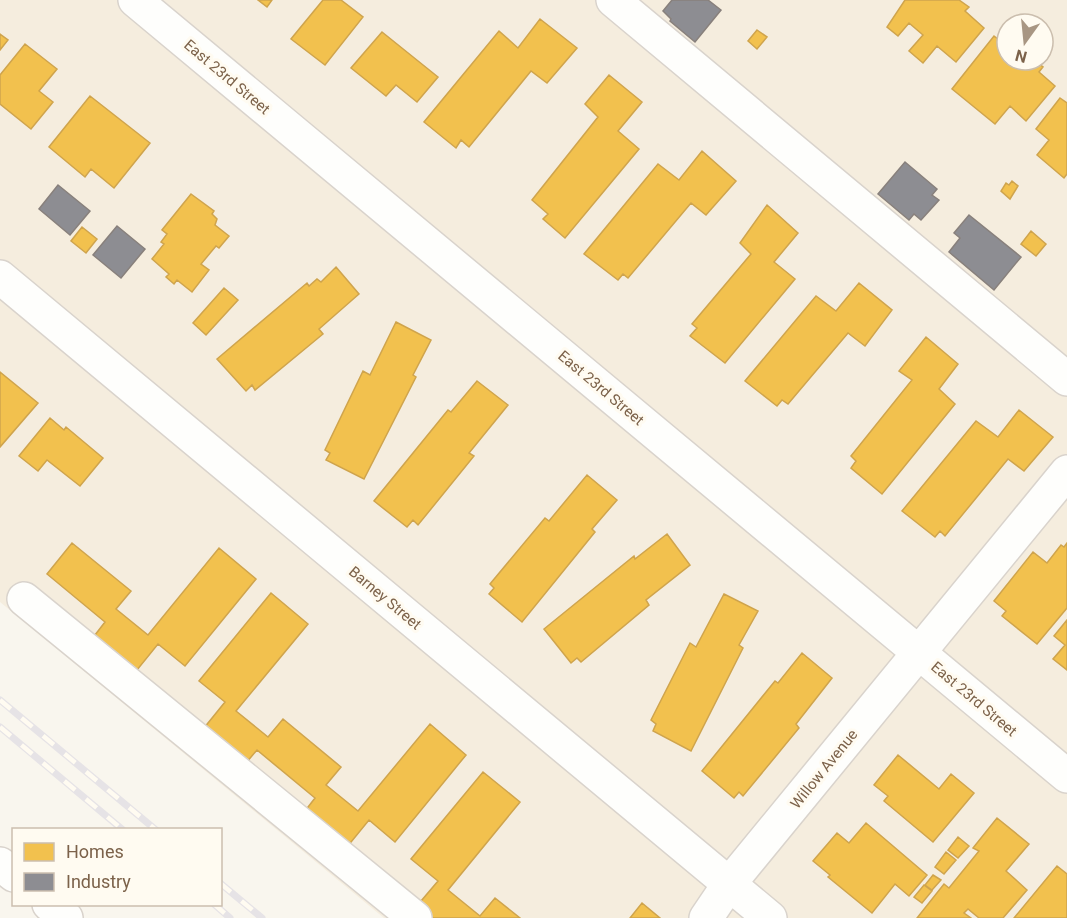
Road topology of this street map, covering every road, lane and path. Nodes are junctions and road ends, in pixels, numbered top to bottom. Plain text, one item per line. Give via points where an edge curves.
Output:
1 (135, 0) edge
2 (614, 0) edge
3 (0, 277) edge
4 (1067, 379) edge
5 (1067, 472) edge
6 (24, 599) dead end
7 (919, 653) junction
8 (1067, 776) edge
9 (0, 864) edge
10 (12, 873) edge
11 (729, 884) junction
12 (52, 906) edge
13 (66, 918) edge
14 (415, 918) edge
15 (706, 918) edge
16 (770, 918) edge

1 - 7 street, East 23rd Street
2 - 4 street
3 - 11 street, Barney Street
5 - 7 street, Willow Avenue
6 - 14 street
7 - 8 street, East 23rd Street
7 - 11 street, Willow Avenue
9 - 10 street
11 - 15 street, Willow Avenue
11 - 16 street, Barney Street
12 - 13 street

